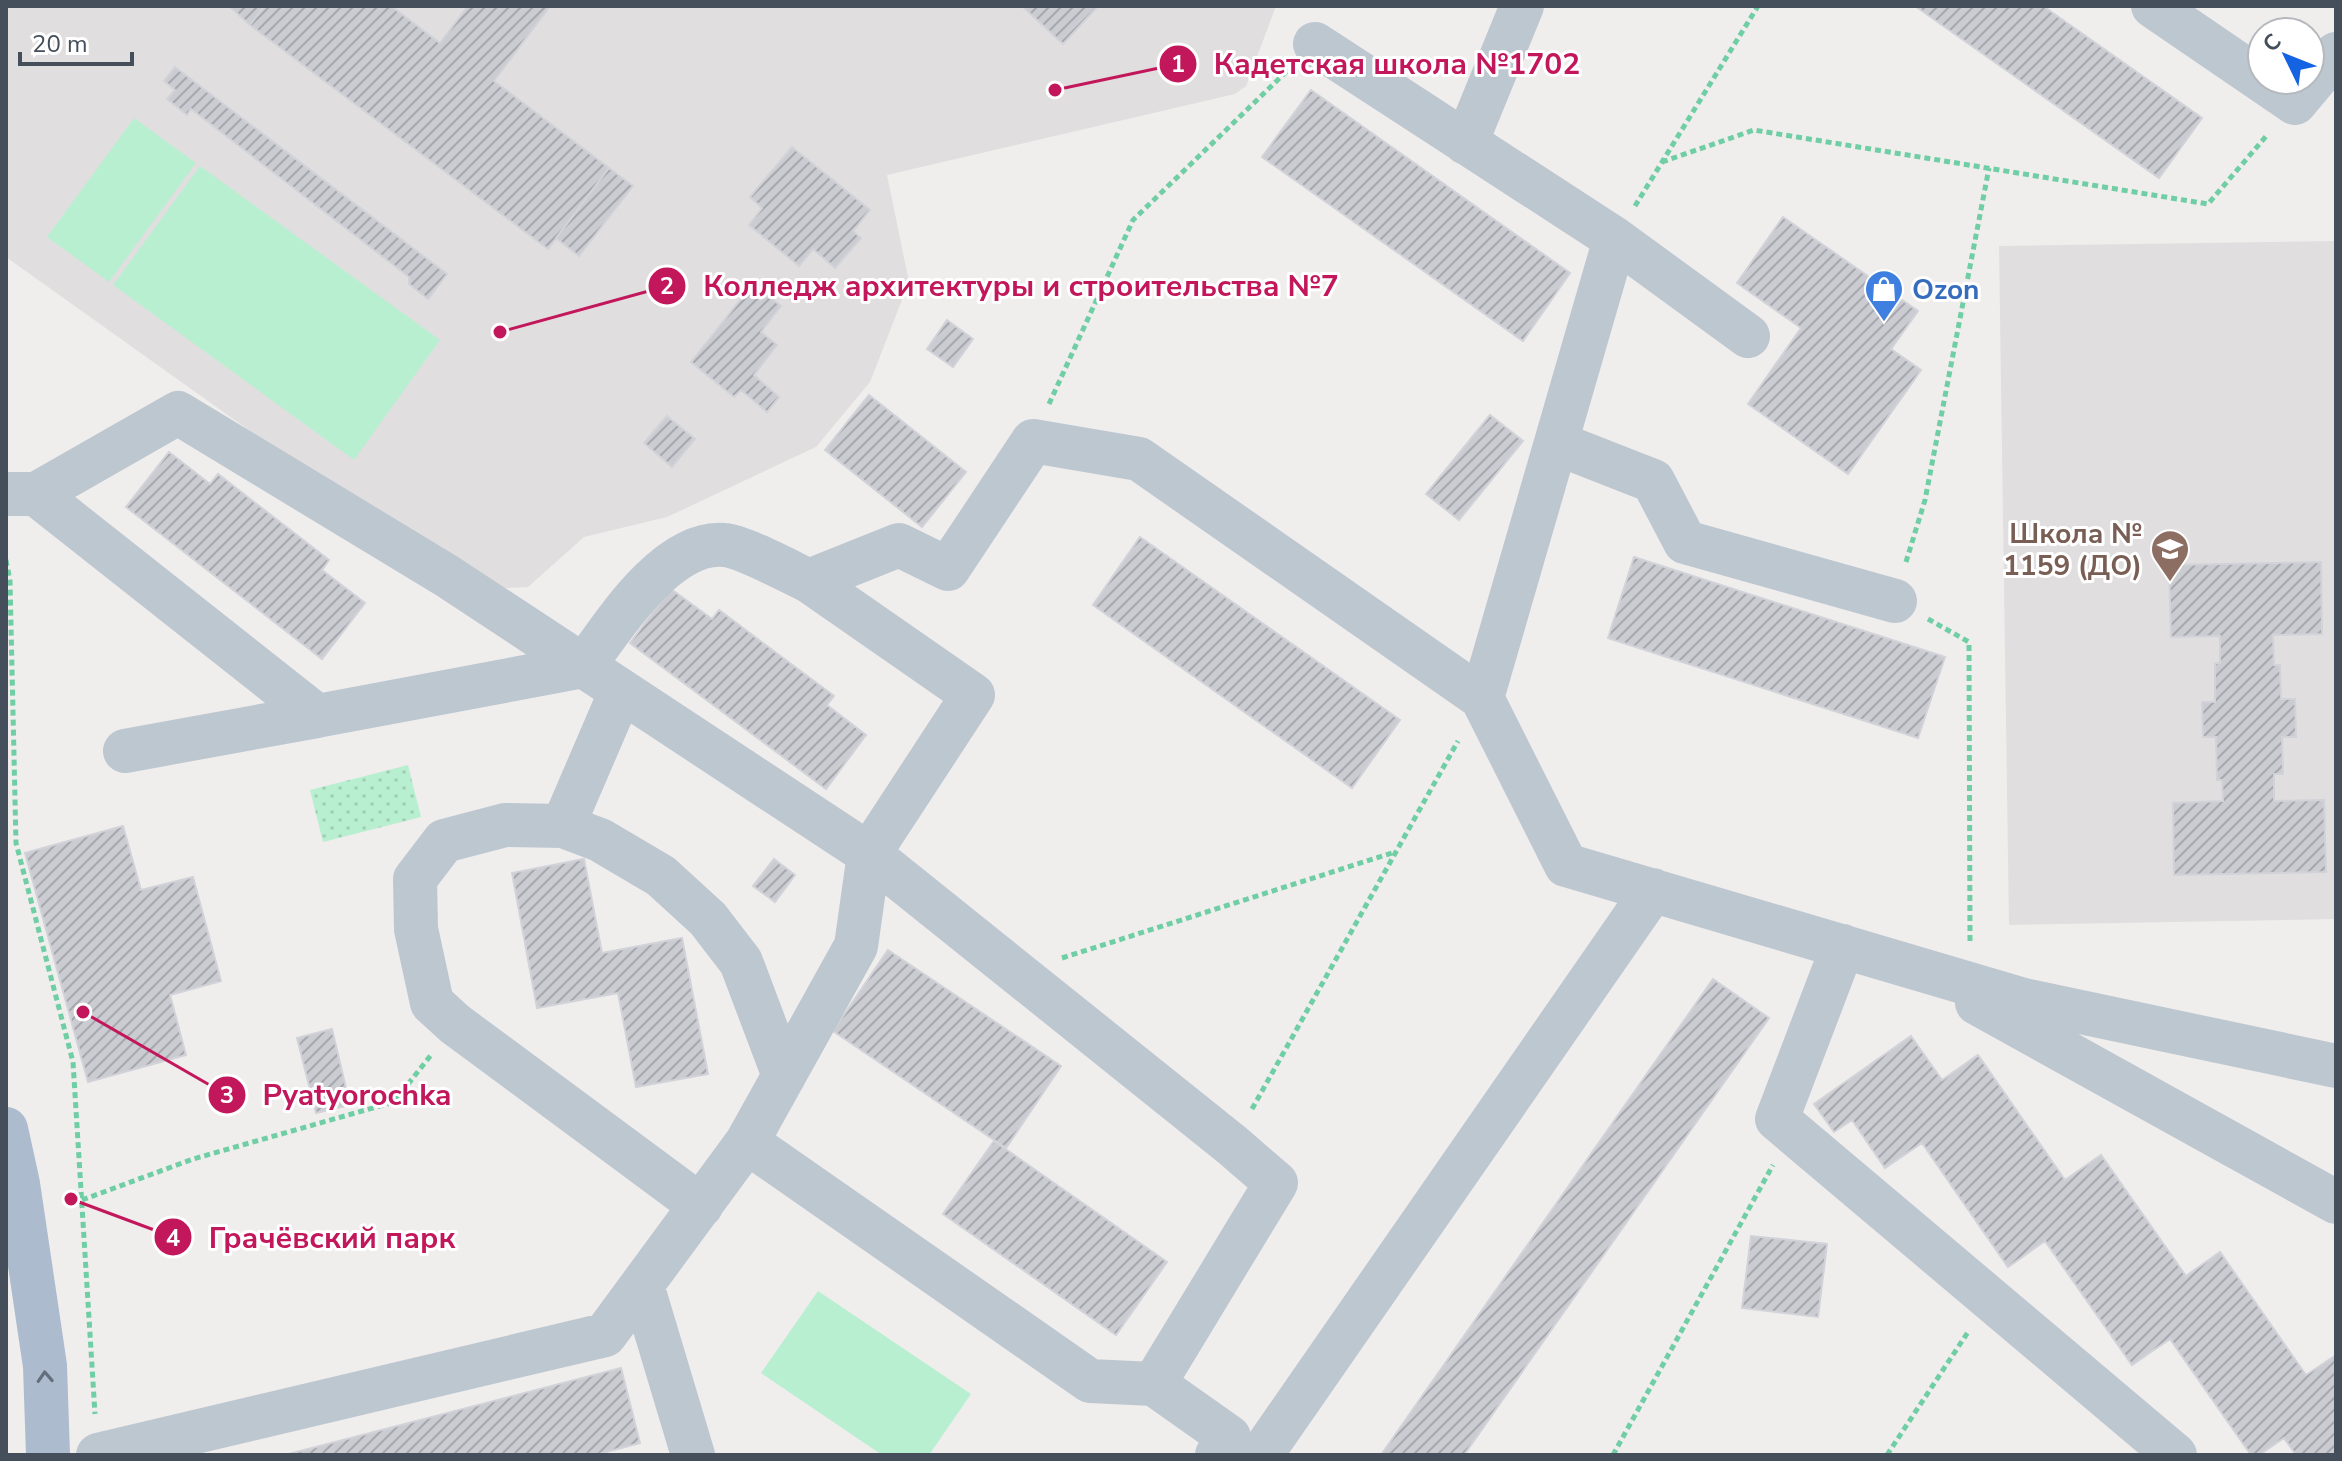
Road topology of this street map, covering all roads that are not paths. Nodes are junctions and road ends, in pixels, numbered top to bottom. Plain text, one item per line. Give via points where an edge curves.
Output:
1 (1522, 6) edge
2 (2153, 6) edge
3 (1315, 44) road end
4 (2336, 54) edge
5 (1466, 143) junction
6 (1615, 239) junction
7 (1748, 336) dead end
8 (1556, 443) junction
9 (21, 494) edge
10 (809, 581) junction
11 (1895, 601) road end
12 (584, 666) junction
13 (621, 691) junction
14 (1482, 698) junction
15 (317, 716) junction
16 (125, 751) dead end
17 (563, 826) junction
18 (869, 854) junction
19 (1653, 890) junction
20 (1843, 946) junction
21 (1908, 965) junction
22 (2336, 1066) edge
23 (784, 1076) junction
24 (6, 1129) edge
25 (747, 1142) junction
26 (2336, 1202) edge
27 (701, 1206) junction
28 (642, 1285) junction
29 (1154, 1384) junction
30 (97, 1439) edge
31 (1241, 1450) edge
32 (48, 1455) edge
33 (693, 1455) edge
34 (2175, 1455) edge

1 - 5 lane
2 - 4 lane via 2295,103
3 - 5 lane
5 - 6 lane
6 - 7 lane
6 - 8 lane
8 - 11 lane via 1653,481 1685,542
8 - 14 lane
9 - 12 lane via 178,413
9 - 15 lane
10 - 12 lane via 725,545 696,548 638,591
10 - 14 lane via 899,545 948,569 1033,441 1139,459
10 - 18 lane via 973,695
12 - 13 lane
12 - 15 lane
13 - 17 lane
13 - 18 lane
14 - 19 lane via 1566,865
15 - 16 lane
17 - 23 lane via 600,840 661,876 708,919 741,962
17 - 27 lane via 505,825 444,841 415,879 416,929 432,1003
18 - 23 lane via 856,946
18 - 29 lane via 1276,1183
19 - 20 lane
19 - 31 lane
20 - 21 lane
20 - 34 lane via 1777,1119
21 - 22 lane via 2024,1000
21 - 26 lane
23 - 25 lane
32 -> 24 main road via 45,1366
25 - 27 lane
25 - 29 lane via 1090,1381
27 - 28 lane
28 - 30 lane via 605,1335
28 - 33 lane
29 - 31 lane

